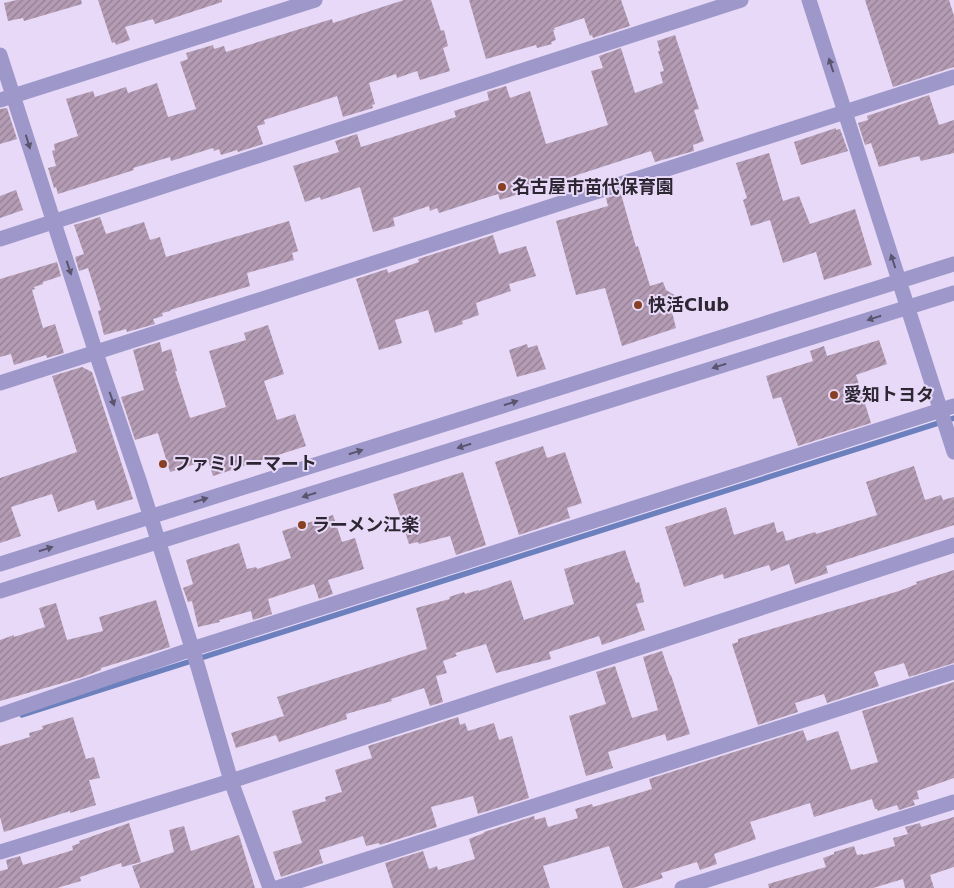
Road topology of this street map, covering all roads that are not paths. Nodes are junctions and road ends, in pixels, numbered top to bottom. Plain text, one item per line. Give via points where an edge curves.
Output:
1 (315, 0) edge
2 (741, 0) edge
3 (809, 0) edge
4 (0, 55) edge
5 (954, 77) edge
6 (7, 98) edge
7 (846, 112) junction
8 (53, 222) junction
9 (0, 239) edge
10 (954, 264) edge
11 (900, 281) junction
12 (954, 293) edge
13 (908, 307) junction
14 (96, 353) junction
15 (0, 384) edge
16 (946, 413) edge
17 (954, 452) edge
18 (151, 516) junction
19 (158, 542) junction
20 (954, 545) edge
21 (0, 564) edge
22 (0, 591) edge
23 (194, 655) junction
24 (954, 672) edge
25 (0, 715) edge
26 (231, 782) junction
27 (954, 802) edge
28 (0, 852) edge
29 (270, 888) edge
30 (278, 888) edge
31 (682, 888) edge

1 - 6 street
2 - 8 street
7 -> 3 street
4 - 6 street
5 - 7 street
6 -> 8 street
11 -> 7 street
7 - 14 street
8 - 9 street
8 -> 14 street
10 - 11 street
11 - 13 street
18 -> 11 street
12 - 13 street
13 - 16 street
13 -> 19 street
14 - 15 street
14 -> 18 street
16 - 17 street
16 - 23 street
18 - 19 street
21 -> 18 street
19 - 22 street
19 - 23 street
20 - 26 street
23 - 25 street
23 - 26 street
24 - 30 street
26 - 28 street
26 - 29 street
27 - 31 street

